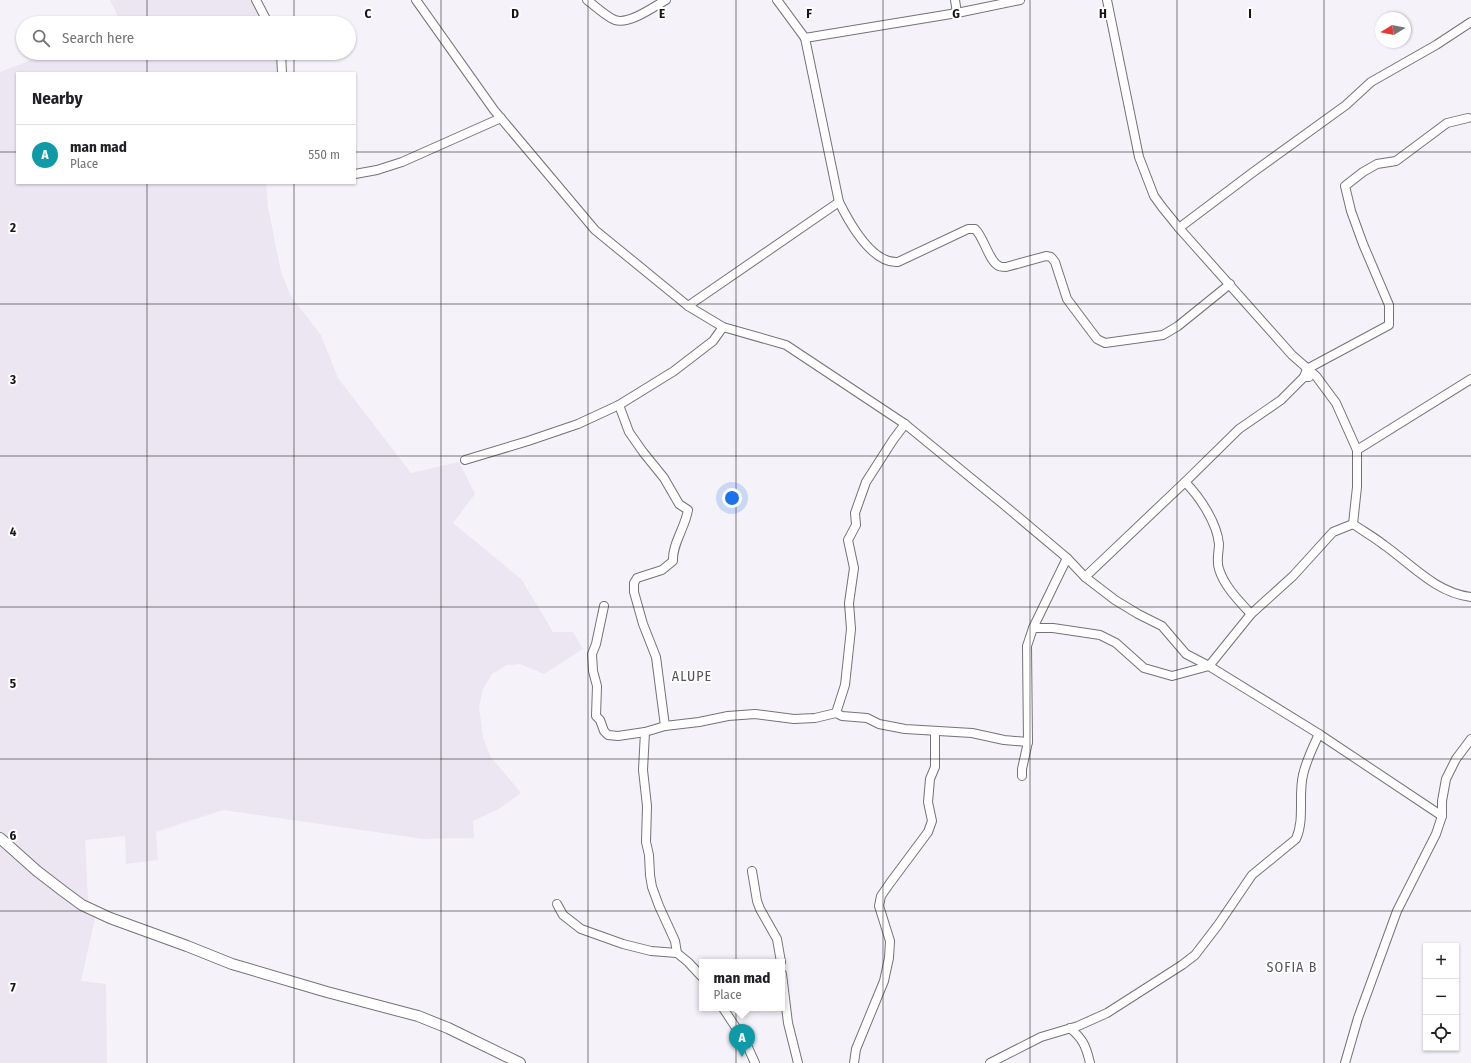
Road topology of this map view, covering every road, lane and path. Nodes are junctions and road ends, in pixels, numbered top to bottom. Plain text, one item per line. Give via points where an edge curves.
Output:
1 (256, 0) edge
2 (416, 0) edge
3 (587, 0) edge
4 (666, 0) edge
5 (777, 0) edge
6 (955, 0) edge
7 (1020, 0) edge
8 (1107, 0) edge
9 (957, 13) junction
10 (264, 16) edge
11 (1471, 22) edge
12 (805, 38) junction
13 (281, 60) edge
14 (282, 72) edge
15 (501, 118) junction
16 (1468, 118) dead end
17 (356, 174) edge
18 (839, 202) junction
19 (1179, 228) junction
20 (1230, 284) junction
21 (688, 306) junction
22 (723, 327) junction
23 (1306, 373) junction
24 (1471, 379) edge
25 (619, 404) junction
26 (905, 424) junction
27 (1357, 450) junction
28 (465, 460) dead end
29 (1185, 482) junction
30 (1353, 524) junction
31 (1067, 558) junction
32 (1085, 577) junction
33 (1471, 597) edge
34 (604, 606) dead end
35 (1250, 614) junction
36 (1033, 628) junction
37 (1209, 666) junction
38 (836, 714) junction
39 (665, 726) junction
40 (646, 732) junction
41 (935, 732) junction
42 (1318, 734) junction
43 (1471, 739) edge
44 (1028, 742) junction
45 (1022, 776) dead end
46 (1442, 816) junction
47 (0, 838) edge
48 (752, 871) dead end
49 (557, 904) dead end
50 (677, 954) junction
51 (780, 959) edge
52 (699, 974) edge
53 (785, 998) edge
54 (725, 1011) edge
55 (1084, 1023) junction
56 (1070, 1028) junction
57 (1080, 1036) junction
58 (520, 1063) edge
59 (756, 1063) edge
60 (798, 1063) edge
61 (854, 1063) edge
62 (990, 1063) edge
63 (1090, 1063) edge
64 (1345, 1063) edge

1 - 10 street
2 - 15 street
3 - 4 street via 614,20 622,21 630,20
5 - 12 street
6 - 9 street
7 - 9 street
8 - 19 street via 1140,157 1154,196
9 - 12 street
11 - 19 street via 1371,82 1346,105
12 - 18 street
13 - 14 street
15 - 17 street via 402,162
15 - 21 street via 595,230
16 - 23 street via 1447,123 1396,161 1377,164 1345,186 1351,211 1389,305 1389,325
18 - 20 street via 849,222 864,242 890,263 898,262 968,229 975,229 980,233 994,262 1000,267 1051,257 1067,299 1097,339 1105,343 1162,335 1178,326
18 - 21 street
19 - 20 street
20 - 23 street
21 - 22 street
22 - 25 street via 713,341 674,371
22 - 26 street via 786,345
23 - 27 street via 1316,376 1336,403
23 - 29 street via 1280,400 1239,429
24 - 27 street
25 - 28 street via 578,424
25 - 39 street via 629,432 664,478 679,504 688,510 672,552 672,561 662,570 637,578 634,583 643,624 656,656
26 - 31 street
26 - 38 street via 866,482 855,513 856,525 848,540 854,568 849,603 851,629 845,685
27 - 30 street
29 - 32 street
29 - 35 street via 1200,499 1216,533 1219,544 1218,567 1222,577
30 - 33 street via 1431,581
30 - 35 street via 1333,532 1293,576
31 - 32 street
31 - 36 street
32 - 37 street via 1115,600 1162,626 1186,654
34 - 40 street via 592,654 597,686 596,716 608,735
35 - 37 street
36 - 37 street via 1053,628 1100,635 1116,644 1144,668 1172,676
36 - 44 street via 1027,646
37 - 42 street
38 - 39 street via 794,719 754,714
38 - 41 street via 867,718 879,724 905,729
39 - 40 street
40 - 50 street via 643,770 650,875 659,906 675,941
41 - 44 street via 972,733
41 - 61 street via 935,767 930,779 928,802 932,821 928,832 881,896 880,906 890,942 889,958 884,981 856,1049
42 - 46 street
42 - 55 street via 1303,774 1300,822 1296,839 1252,875 1195,955 1107,1012
43 - 46 street via 1456,759 1446,779
44 - 45 street
46 - 64 street via 1436,834 1397,911 1358,1018
47 - 58 street via 37,871 82,905 110,918 232,964 418,1016
48 - 51 street via 757,901 777,939
49 - 50 street via 564,915 581,929 623,944
50 - 52 street
53 - 60 street
54 - 59 street
55 - 56 street
55 - 57 street
56 - 57 street
56 - 62 street via 1041,1038
57 - 63 street

